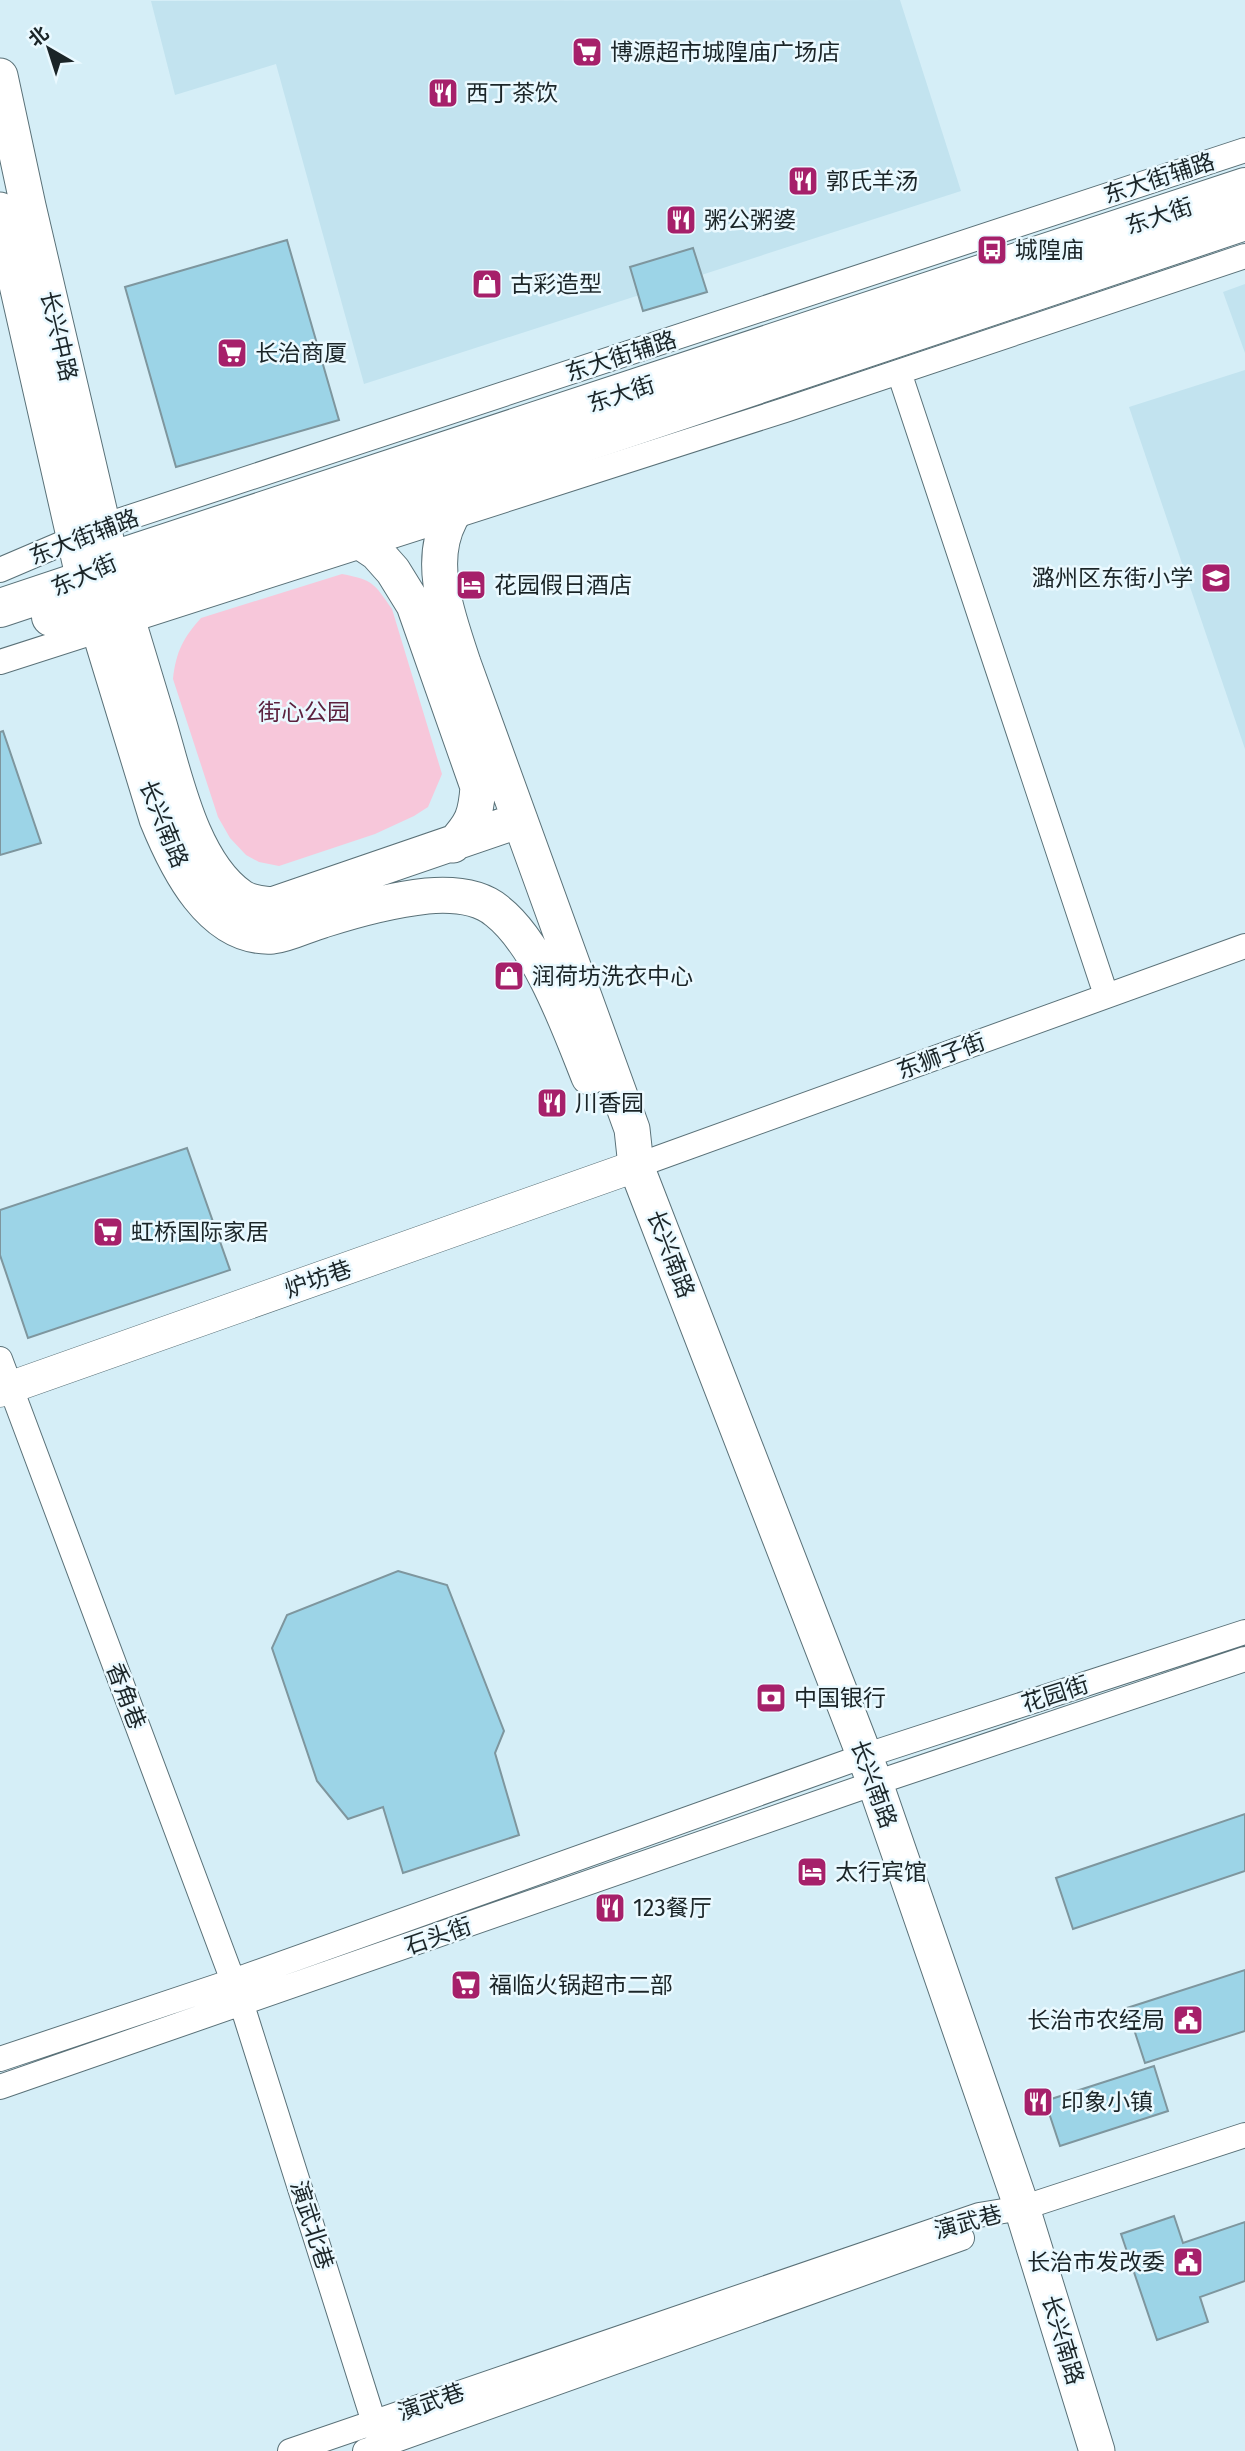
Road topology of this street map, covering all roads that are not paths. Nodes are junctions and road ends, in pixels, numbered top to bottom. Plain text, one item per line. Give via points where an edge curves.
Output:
1 (0, 76) edge
2 (1245, 150) edge
3 (1245, 187) edge
4 (0, 210) edge
5 (1245, 221) edge
6 (1245, 256) edge
7 (899, 372) junction
8 (485, 476) junction
9 (451, 517) junction
10 (349, 534) junction
11 (0, 570) edge
12 (102, 582) junction
13 (0, 608) edge
14 (0, 634) edge
15 (0, 662) edge
16 (520, 820) junction
17 (453, 845) junction
18 (1245, 946) edge
19 (1106, 995) junction
20 (636, 1166) junction
21 (3, 1379) edge
22 (1245, 1632) edge
23 (1245, 1659) edge
24 (869, 1769) junction
25 (233, 1981) junction
26 (242, 2005) junction
27 (0, 2059) edge
28 (0, 2087) edge
29 (1245, 2135) edge
30 (1022, 2208) junction
31 (374, 2421) junction
32 (377, 2449) edge
33 (290, 2451) edge
34 (1097, 2451) edge

1 - 12 main road, 长兴中路
2 - 12 street, 东大街辅路
3 - 12 main road, 东大街
4 - 12 main road, 长兴中路
5 - 8 main road, 东大街
6 - 7 street
7 - 9 street
7 - 19 street
8 - 9 main road, 长兴南路
8 - 10 main road, 东大街
9 - 10 street
9 - 16 main road, 长兴南路 via 440,558 443,599
10 - 12 main road, 东大街
10 - 17 main road via 377,553 414,605 478,787 476,813
11 - 12 street, 东大街辅路
12 - 13 main road, 东大街
12 - 14 main road, 东大街
12 - 15 street, 东大街辅路
12 - 17 main road, 长兴南路 via 184,808 212,864 242,897 272,905
12 - 20 main road, 长兴南路 via 157,819 171,854 205,905 226,923 273,936 404,898 469,897 497,910 521,936 547,978 613,1135
16 - 17 main road, 长兴南路
16 - 20 main road, 长兴南路 via 632,1129
18 - 19 street, 东狮子街
19 - 20 street, 东狮子街
20 - 21 street, 炉坊巷
20 - 24 main road, 长兴南路
21 - 25 street, 香角巷
22 - 24 street, 花园街
23 - 24 street, 花园街
24 - 25 street, 石头街
24 - 26 street, 石头街
24 - 30 main road, 长兴南路
25 - 26 street, 香角巷
25 - 27 street, 石头街
26 - 28 street, 石头街
26 - 31 street, 演武北巷
29 - 30 street
30 - 31 street, 演武巷 via 979,2215
30 - 32 street, 演武巷 via 977,2233
30 - 34 main road, 长兴南路
31 - 32 street, 演武北巷
31 - 33 street, 演武巷

